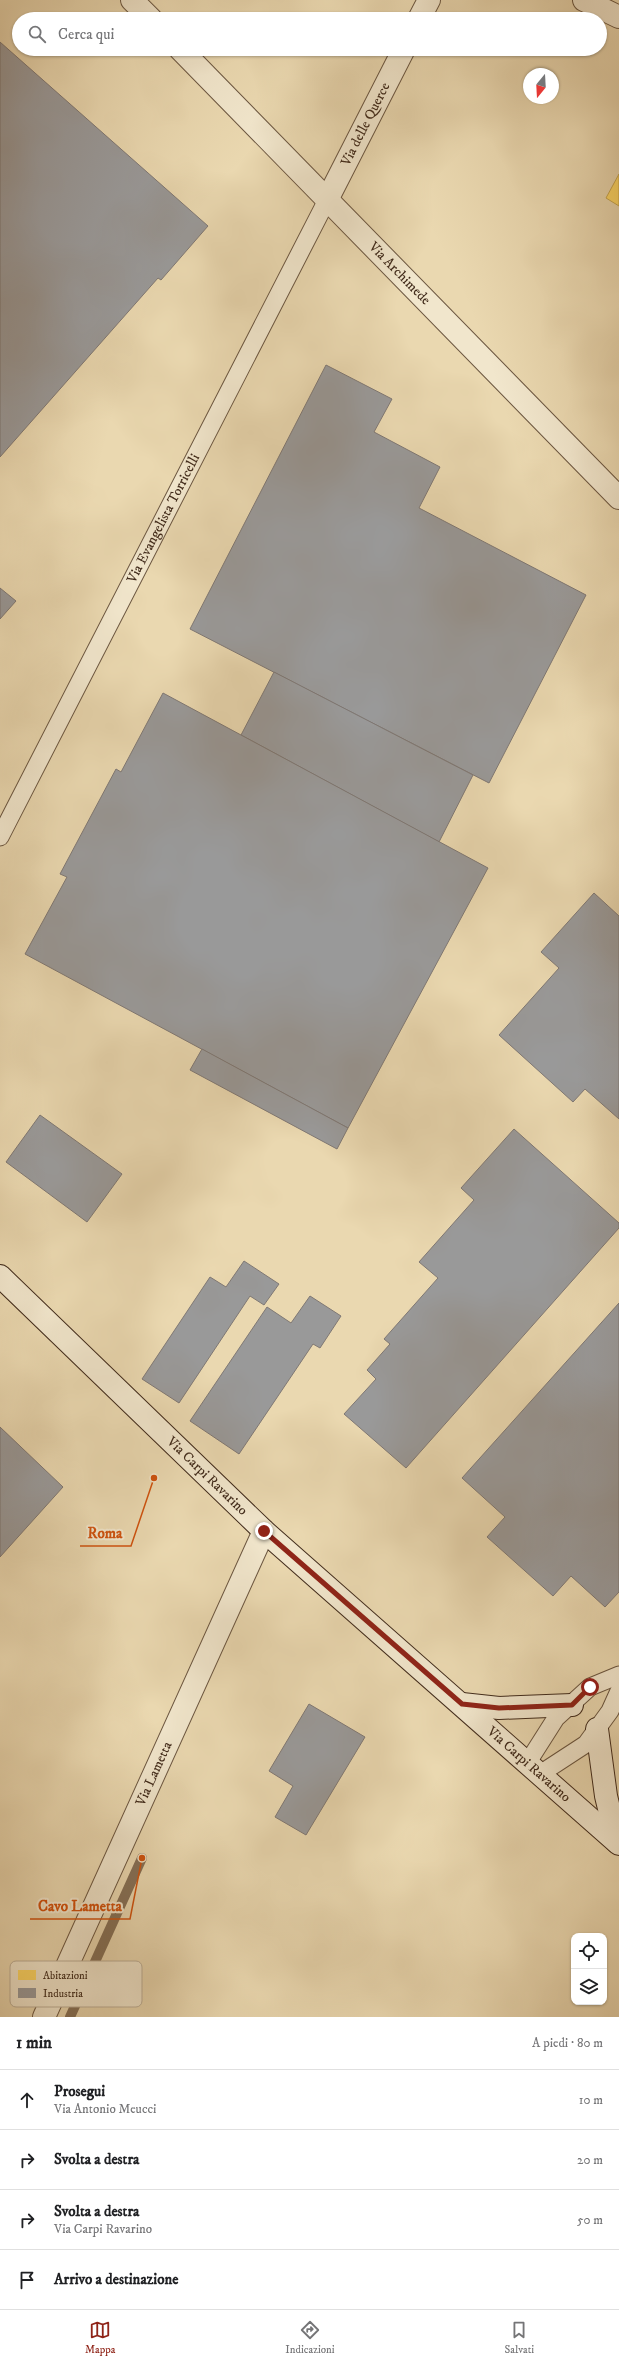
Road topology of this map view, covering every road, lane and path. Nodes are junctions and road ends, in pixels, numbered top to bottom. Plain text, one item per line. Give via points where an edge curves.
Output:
1 (132, 0) edge
2 (429, 0) edge
3 (584, 0) edge
4 (144, 12) edge
5 (423, 12) edge
6 (619, 17) edge
7 (187, 56) edge
8 (400, 56) edge
9 (327, 200) junction
10 (619, 498) edge
11 (0, 837) edge
12 (0, 1276) edge
13 (264, 1531) junction
14 (619, 1676) edge
15 (619, 1690) edge
16 (462, 1704) junction
17 (572, 1705) junction
18 (597, 1729) junction
19 (534, 1768) junction
20 (618, 1843) edge
21 (69, 1961) edge
22 (49, 2007) edge
23 (44, 2017) edge

1 - 4 street
2 - 5 street
3 - 6 street
7 - 9 street, Via Archimede
8 - 9 street, Via delle Querce
9 - 10 street, Via Archimede
9 - 11 lane, Via Evangelista Torricelli
12 - 13 street, Via Carpi Ravarino
13 - 16 street, Via Carpi Ravarino
13 - 21 street, Via Lametta
14 - 17 lane via 590,1687
15 - 18 lane via 610,1711
16 - 17 street via 499,1708
16 - 19 street, Via Carpi Ravarino
17 - 19 lane via 556,1718
18 - 19 lane via 586,1744
18 - 20 street via 606,1796
19 - 20 street, Via Carpi Ravarino
22 - 23 street, Via Lametta

